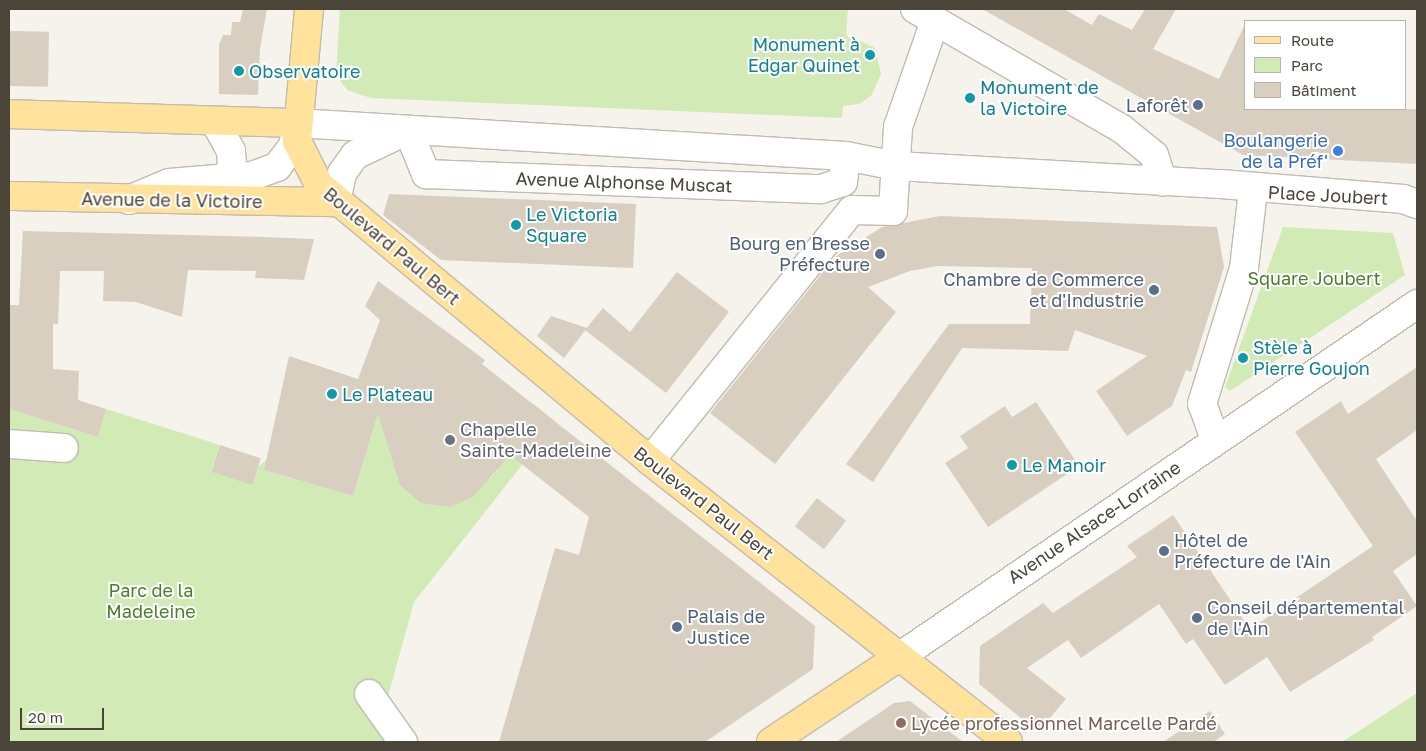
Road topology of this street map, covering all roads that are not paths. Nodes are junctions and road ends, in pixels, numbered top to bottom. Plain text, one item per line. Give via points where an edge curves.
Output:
1 (309, 9) edge
2 (320, 9) edge
3 (925, 15) edge
4 (9, 114) edge
5 (215, 122) junction
6 (297, 124) junction
7 (408, 130) junction
8 (846, 156) junction
9 (896, 166) junction
10 (228, 178) junction
11 (1163, 182) junction
12 (1253, 190) junction
13 (9, 196) edge
14 (1412, 198) edge
15 (202, 200) junction
16 (127, 201) junction
17 (336, 202) junction
18 (1417, 304) edge
19 (1215, 439) junction
20 (9, 444) edge
21 (64, 448) dead end
22 (650, 461) junction
23 (899, 657) junction
24 (369, 694) dead end
25 (403, 742) edge
26 (771, 742) edge
27 (1008, 742) edge

1 - 6 main road, Boulevard Paul Bert
2 - 6 street via 313,83
3 - 9 street via 898,127
3 - 11 street via 1090,108 1154,155
4 - 5 main road
5 - 6 main road
5 - 10 street via 231,151
6 - 7 street, Avenue Alphonse Muscat
6 - 10 street via 293,146 277,167
6 - 17 main road, Boulevard Paul Bert via 304,158 319,184
7 - 8 street, Avenue Alphonse Muscat
7 - 8 street, Avenue Alphonse Muscat via 426,174 821,189 842,182
7 - 17 street, Avenue Alphonse Muscat via 355,155 342,173
8 - 9 street, Avenue Alphonse Muscat
9 - 11 street, Avenue Alphonse Muscat
9 - 22 street via 894,211 852,210
10 - 15 street
10 - 16 street via 169,182
11 - 12 street, Place Joubert
12 - 14 street, Place Joubert
12 - 19 street via 1244,268 1202,404
13 - 16 main road, Avenue de la Victoire
15 - 16 main road, Avenue de la Victoire
15 - 17 main road, Avenue de la Victoire
17 - 22 main road, Boulevard Paul Bert
18 - 19 street, Avenue Alsace-Lorraine
19 - 23 street, Avenue Alsace-Lorraine
20 - 21 street
22 - 23 main road, Boulevard Paul Bert
23 - 26 main road, Avenue Alsace-Lorraine
23 - 27 main road, Boulevard Paul Bert
24 - 25 street

